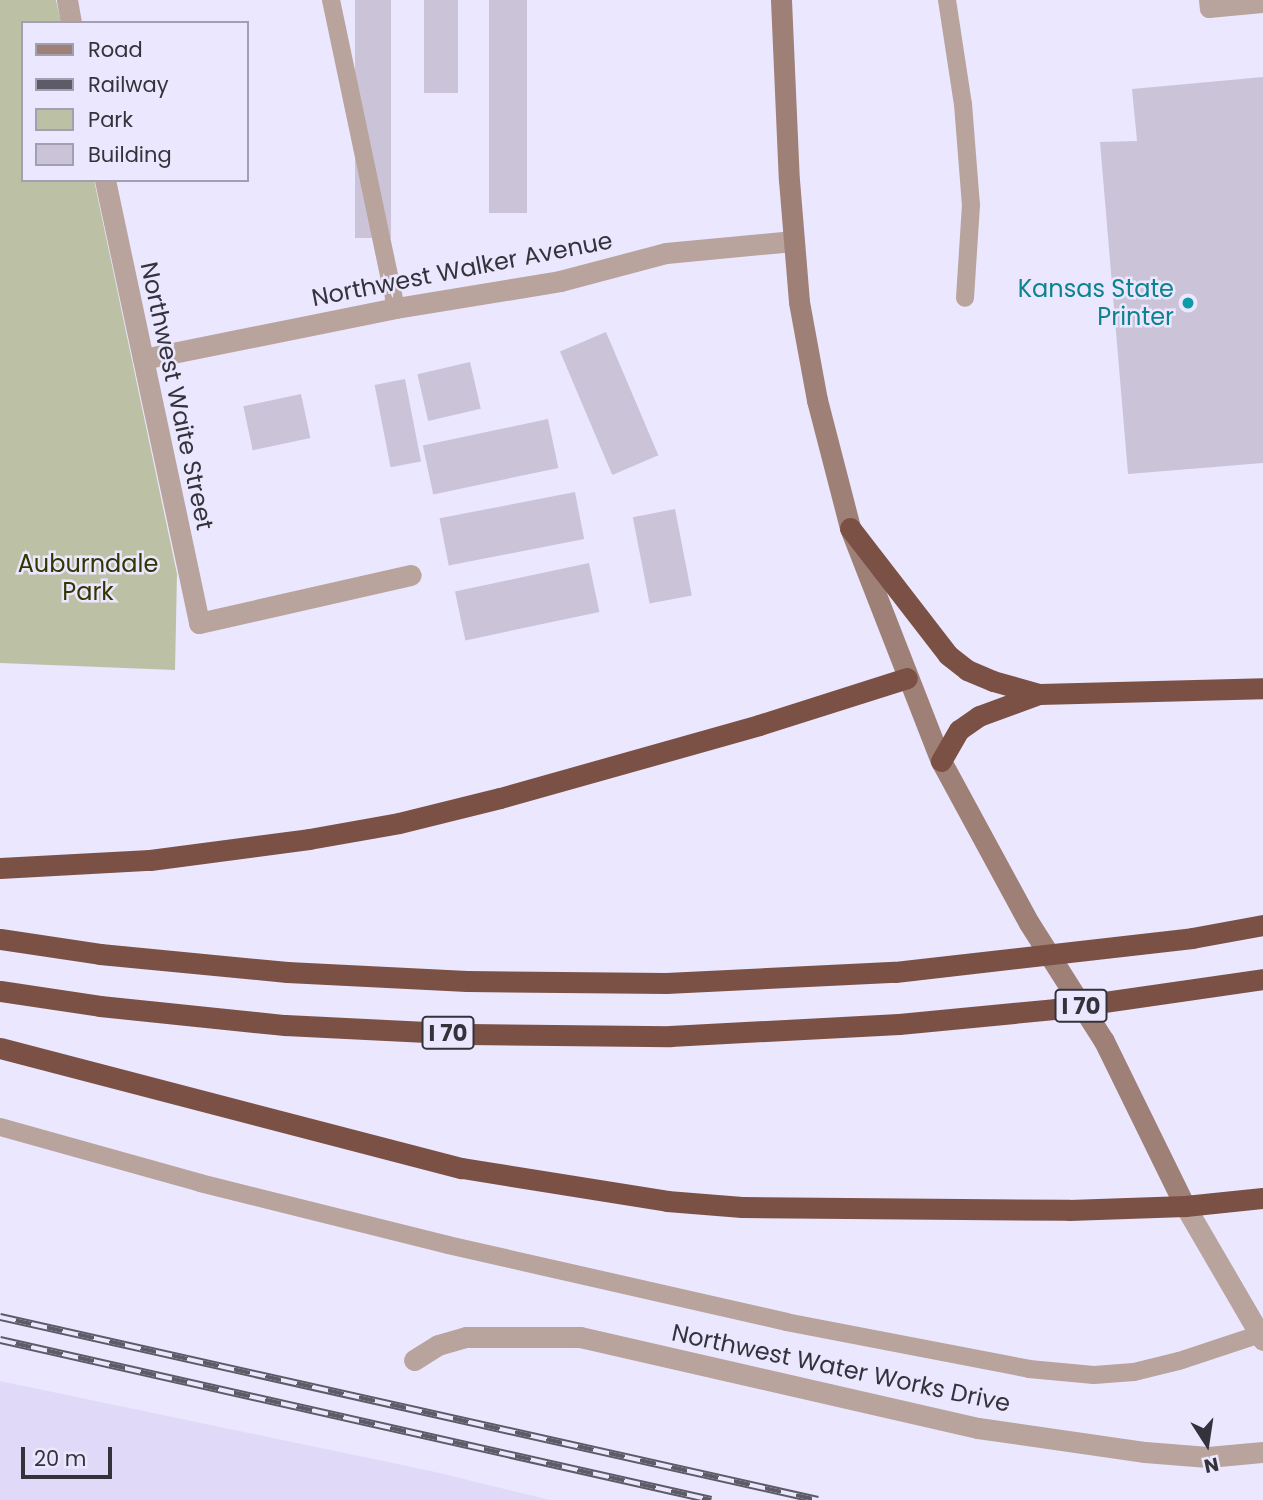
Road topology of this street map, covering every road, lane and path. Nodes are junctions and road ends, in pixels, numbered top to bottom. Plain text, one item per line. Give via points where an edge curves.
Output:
1 (67, 0) edge
2 (331, 0) edge
3 (781, 0) edge
4 (947, 0) edge
5 (1208, 0) edge
6 (1263, 4) edge
7 (71, 21) edge
8 (105, 182) edge
9 (793, 241) junction
10 (965, 298) dead end
11 (396, 309) junction
12 (143, 359) junction
13 (850, 528) junction
14 (411, 575) dead end
15 (907, 678) junction
16 (1263, 688) edge
17 (1039, 694) junction
18 (940, 761) junction
19 (0, 868) edge
20 (1263, 925) edge
21 (0, 940) edge
22 (1263, 979) edge
23 (0, 992) edge
24 (0, 1048) edge
25 (0, 1127) edge
26 (1263, 1198) edge
27 (1185, 1206) junction
28 (1262, 1337) edge
29 (414, 1360) dead end
30 (1263, 1452) edge

1 - 7 street
2 - 11 lane
3 - 9 main road
4 - 10 lane via 963,104 971,205
5 - 6 lane via 1209,9
8 - 12 street, Northwest Waite Street
9 - 11 street, Northwest Walker Avenue via 666,253 560,281
9 - 13 main road via 814,389
11 - 12 street, Northwest Walker Avenue
12 - 14 street, Northwest Waite Street via 199,623
13 - 15 main road
13 - 17 highway via 948,655 967,670
15 - 18 main road
15 - 19 highway via 759,725 399,822 150,860
16 - 17 highway
17 - 18 highway via 979,716 959,730
18 - 27 main road via 1029,923 1104,1041
20 - 21 highway, I 70, bridge via 1192,938 895,972 666,983 467,981 287,972
22 - 23 highway, I 70, bridge via 1056,1009 899,1024 670,1036 467,1034 285,1025
24 - 27 highway via 462,1168 667,1201 843,1209
25 - 28 lane via 448,1245 786,1322 1028,1369 1094,1375 1134,1372
26 - 27 highway
27 - 28 street
29 - 30 street, Northwest Water Works Drive via 438,1345 466,1338 580,1337 978,1428 1158,1453 1208,1457

